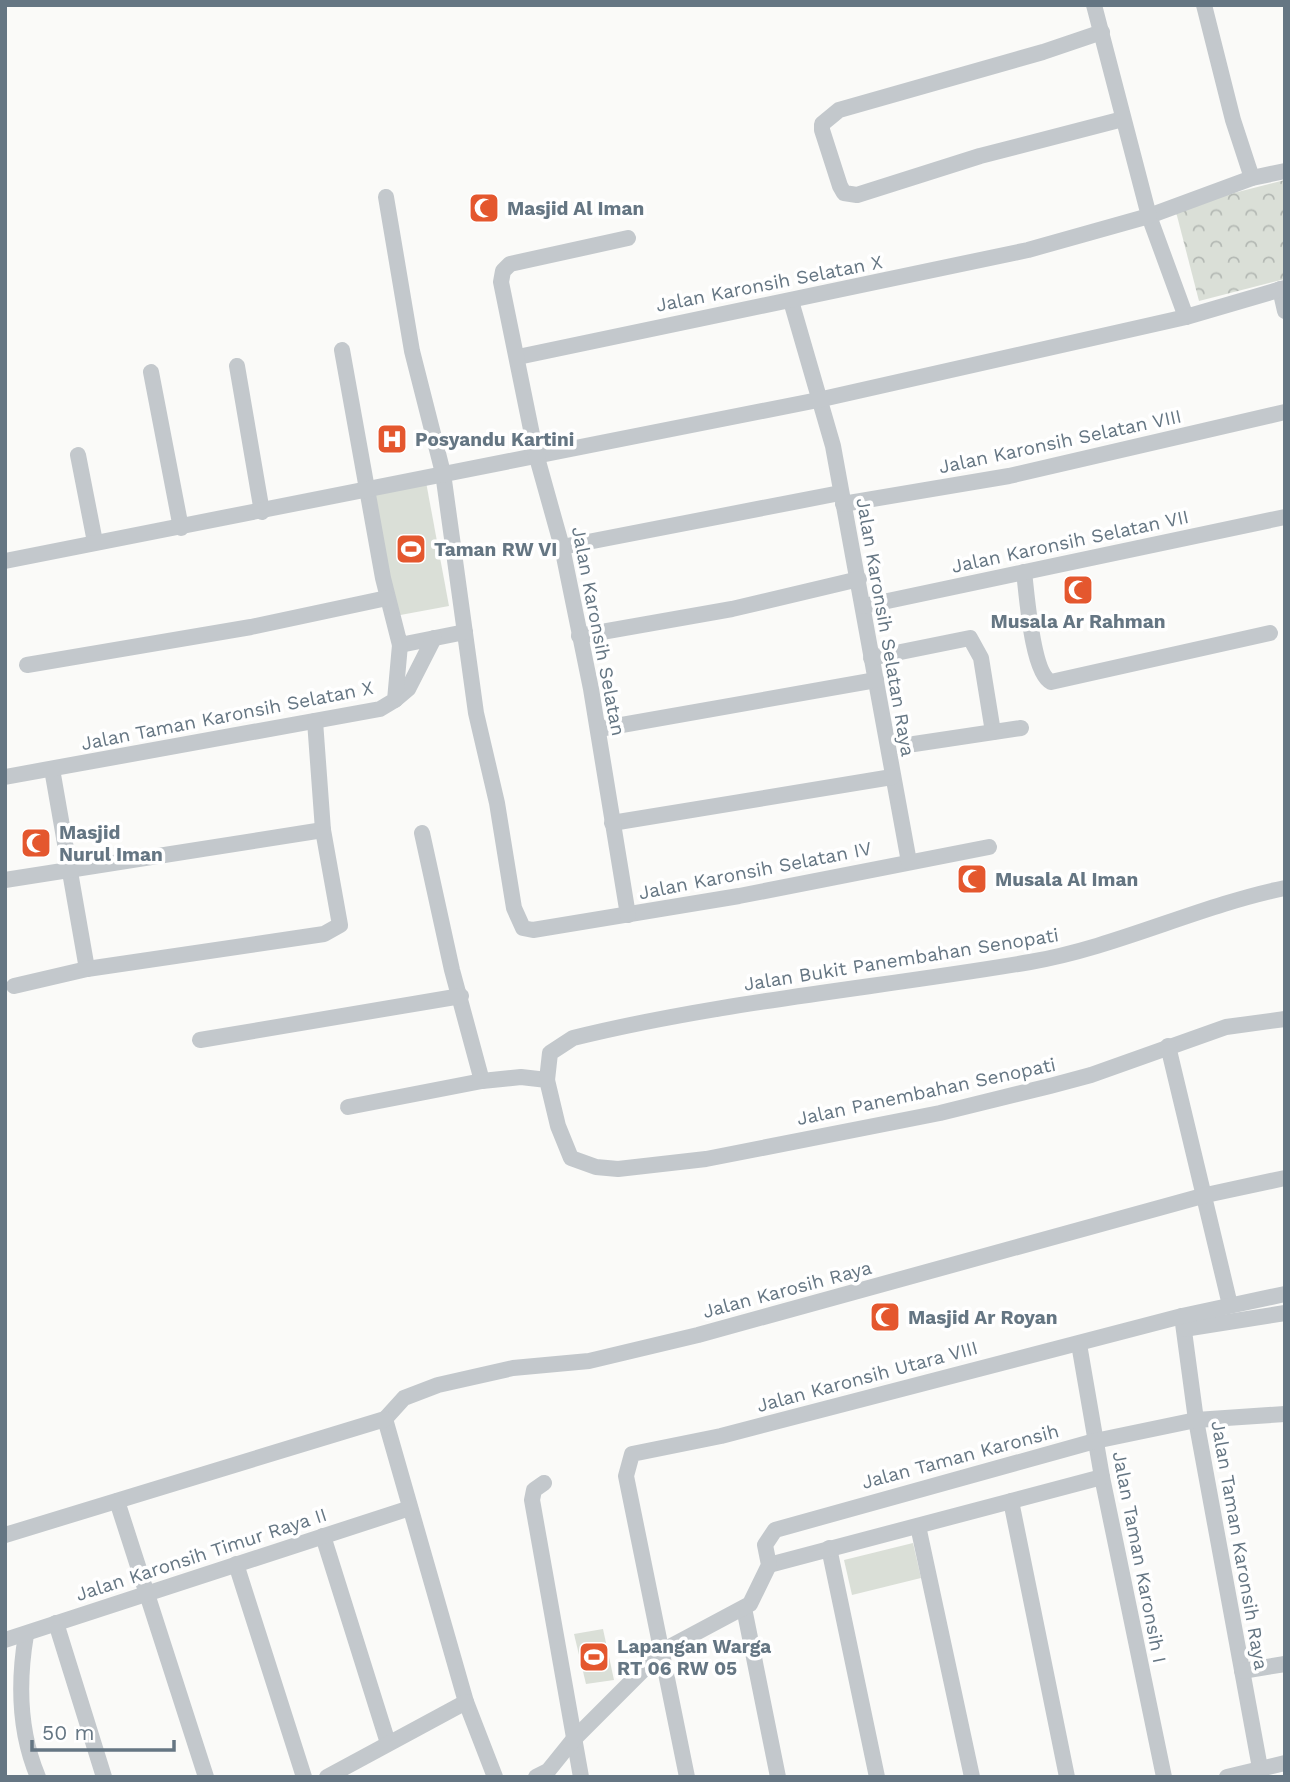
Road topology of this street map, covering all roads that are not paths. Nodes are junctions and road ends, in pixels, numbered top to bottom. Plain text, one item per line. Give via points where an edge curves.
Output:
1 (1094, 5) edge
2 (1204, 5) edge
3 (1102, 33) junction
4 (1123, 119) junction
5 (1285, 171) edge
6 (1252, 178) junction
7 (386, 197) dead end
8 (1149, 216) junction
9 (628, 238) dead end
10 (1282, 289) edge
11 (790, 301) junction
12 (1285, 311) edge
13 (1186, 317) junction
14 (342, 350) dead end
15 (518, 358) junction
16 (237, 366) dead end
17 (151, 372) dead end
18 (818, 400) junction
19 (1285, 412) edge
20 (536, 454) junction
21 (78, 455) dead end
22 (443, 473) junction
23 (367, 489) junction
24 (841, 498) junction
25 (262, 512) junction
26 (1285, 517) edge
27 (181, 528) junction
28 (95, 542) junction
29 (562, 547) junction
30 (5, 561) edge
31 (1024, 572) junction
32 (859, 579) junction
33 (387, 598) junction
34 (864, 606) junction
35 (465, 632) junction
36 (1270, 633) dead end
37 (579, 636) junction
38 (434, 638) junction
39 (400, 645) junction
40 (871, 658) junction
41 (27, 665) dead end
42 (876, 680) junction
43 (395, 701) junction
44 (315, 721) junction
45 (1021, 728) dead end
46 (599, 729) junction
47 (993, 732) junction
48 (914, 744) dead end
49 (52, 769) junction
50 (5, 776) edge
51 (892, 777) junction
52 (612, 823) junction
53 (324, 830) junction
54 (422, 833) dead end
55 (989, 847) dead end
56 (909, 862) junction
57 (68, 868) junction
58 (5, 880) edge
59 (1285, 888) edge
60 (628, 915) junction
61 (87, 969) junction
62 (14, 986) dead end
63 (461, 996) junction
64 (1285, 1019) edge
65 (200, 1040) dead end
66 (1168, 1046) junction
67 (547, 1080) junction
68 (482, 1081) junction
69 (348, 1107) dead end
70 (1285, 1178) edge
71 (1206, 1195) junction
72 (1285, 1294) edge
73 (1230, 1305) junction
74 (1285, 1313) edge
75 (1183, 1323) junction
76 (1079, 1344) junction
77 (1285, 1414) edge
78 (385, 1419) junction
79 (1196, 1420) junction
80 (1095, 1441) junction
81 (1102, 1477) junction
82 (544, 1483) dead end
83 (117, 1501) junction
84 (1011, 1501) junction
85 (410, 1508) junction
86 (918, 1526) junction
87 (5, 1535) edge
88 (323, 1536) junction
89 (829, 1548) junction
90 (236, 1564) junction
91 (769, 1565) junction
92 (148, 1594) junction
93 (744, 1608) junction
94 (56, 1623) junction
95 (26, 1635) junction
96 (5, 1640) edge
97 (662, 1651) junction
98 (1285, 1664) edge
99 (1241, 1671) junction
100 (466, 1702) junction
101 (573, 1740) junction
102 (388, 1742) junction
103 (1285, 1763) edge
104 (1260, 1768) junction
105 (38, 1777) edge
106 (104, 1777) edge
107 (206, 1777) edge
108 (304, 1777) edge
109 (327, 1777) edge
110 (495, 1777) edge
111 (536, 1777) edge
112 (581, 1777) edge
113 (687, 1777) edge
114 (778, 1777) edge
115 (877, 1777) edge
116 (972, 1777) edge
117 (1067, 1777) edge
118 (1164, 1777) edge
119 (1227, 1777) edge

1 - 3 street
2 - 6 street
3 - 4 street
3 - 4 street via 839,110 821,130 840,186 844,193 857,195 980,156
4 - 8 street
5 - 6 street, Jalan Karonsih Selatan X
6 - 8 street, Jalan Karonsih Selatan X
7 - 22 street via 412,351
8 - 11 street, Jalan Karonsih Selatan X via 1028,250
8 - 13 street
9 - 15 street, Jalan Karonsih Selatan via 510,264 503,271 501,282
10 - 12 street
10 - 13 street
11 - 15 street, Jalan Karonsih Selatan X
11 - 18 street, Jalan Karonsih Selatan Raya
13 - 18 street
14 - 23 street
15 - 20 street, Jalan Karonsih Selatan
16 - 25 street
17 - 27 street
18 - 20 street
18 - 24 street, Jalan Karonsih Selatan Raya via 833,446
19 - 24 street, Jalan Karonsih Selatan VIII via 1009,477
20 - 22 street
20 - 29 street, Jalan Karonsih Selatan
21 - 28 street
22 - 23 street
22 - 35 street
23 - 25 street
23 - 33 street
24 - 29 street, Jalan Karonsih Selatan VIII
24 - 32 street, Jalan Karonsih Selatan Raya
25 - 27 street
26 - 31 street, Jalan Karonsih Selatan VII
27 - 28 street
28 - 30 street
29 - 37 street, Jalan Karonsih Selatan
31 - 34 street, Jalan Karonsih Selatan VII
31 - 36 street via 1036,654 1041,673 1051,682
32 - 34 street, Jalan Karonsih Selatan Raya
32 - 37 street via 732,609
33 - 39 street
33 - 41 street
34 - 40 street, Jalan Karonsih Selatan Raya
35 - 38 street
35 - 60 street, Jalan Karonsih Selatan IV via 476,713 519,924 528,930
37 - 46 street, Jalan Karonsih Selatan
38 - 39 street
38 - 43 street via 408,689
39 - 43 street, Jalan Taman Karonsih Selatan X
40 - 42 street, Jalan Karonsih Selatan Raya
40 - 47 street via 970,639 981,658
42 - 46 street
42 - 51 street, Jalan Karonsih Selatan Raya
43 - 44 street, Jalan Taman Karonsih Selatan X via 380,709
44 - 49 street, Jalan Taman Karonsih Selatan X
44 - 53 street
45 - 47 street
46 - 52 street, Jalan Karonsih Selatan
47 - 48 street
49 - 50 street, Jalan Taman Karonsih Selatan X
49 - 57 street
51 - 52 street
51 - 56 street, Jalan Karonsih Selatan Raya
52 - 60 street, Jalan Karonsih Selatan
53 - 57 street
53 - 61 street via 341,918 332,930
54 - 63 street
55 - 56 street, Jalan Karonsih Selatan IV
56 - 60 street, Jalan Karonsih Selatan IV
57 - 58 street
57 - 61 street
59 - 67 street, Jalan Bukit Panembahan Senopati via 1031,962 573,1038 550,1053
61 - 62 street
63 - 65 street
63 - 68 street
64 - 66 street, Jalan Panembahan Senopati via 1226,1027
66 - 67 street, Jalan Panembahan Senopati via 1091,1075 940,1112 706,1159 618,1169 571,1158
66 - 71 street
67 - 68 street
68 - 69 street
70 - 71 street, Jalan Karosih Raya
71 - 73 street
71 - 78 street, Jalan Karosih Raya via 698,1335 589,1361 513,1368 438,1385 404,1398
72 - 73 street, Jalan Karonsih Utara VIII
73 - 75 street, Jalan Karonsih Utara VIII
74 - 75 street
75 - 76 street, Jalan Karonsih Utara VIII
75 - 79 street, Jalan Taman Karonsih Raya
76 - 80 street, Jalan Taman Karonsih I
76 - 97 street, Jalan Karonsih Utara VIII via 721,1436 632,1454 626,1476
77 - 79 street, Jalan Taman Karonsih
78 - 83 street
78 - 85 street
79 - 80 street, Jalan Taman Karonsih
79 - 99 street, Jalan Taman Karonsih Raya
80 - 81 street, Jalan Taman Karonsih I
80 - 91 street, Jalan Taman Karonsih via 784,1526 766,1540
81 - 84 street
81 - 118 street, Jalan Taman Karonsih I
82 - 101 street via 534,1490 532,1500
83 - 87 street
83 - 92 street
84 - 86 street
84 - 117 street
85 - 88 street, Jalan Karonsih Timur Raya II
85 - 100 street
86 - 89 street
86 - 116 street
88 - 90 street, Jalan Karonsih Timur Raya II
88 - 102 street
89 - 91 street
89 - 115 street
90 - 92 street, Jalan Karonsih Timur Raya II
90 - 108 street
91 - 93 street, Jalan Taman Karonsih via 754,1598
92 - 94 street, Jalan Karonsih Timur Raya II
92 - 107 street
93 - 97 street, Jalan Taman Karonsih
93 - 114 street
94 - 95 street, Jalan Karonsih Timur Raya II
94 - 106 street
95 - 96 street, Jalan Karonsih Timur Raya II
95 - 105 street via 19,1673 21,1700
97 - 101 street, Jalan Taman Karonsih
97 - 113 street
98 - 99 street
99 - 104 street, Jalan Taman Karonsih Raya
100 - 102 street
100 - 110 street
101 - 111 street, Jalan Taman Karonsih via 548,1771
101 - 112 street
102 - 109 street
103 - 104 street
104 - 119 street

